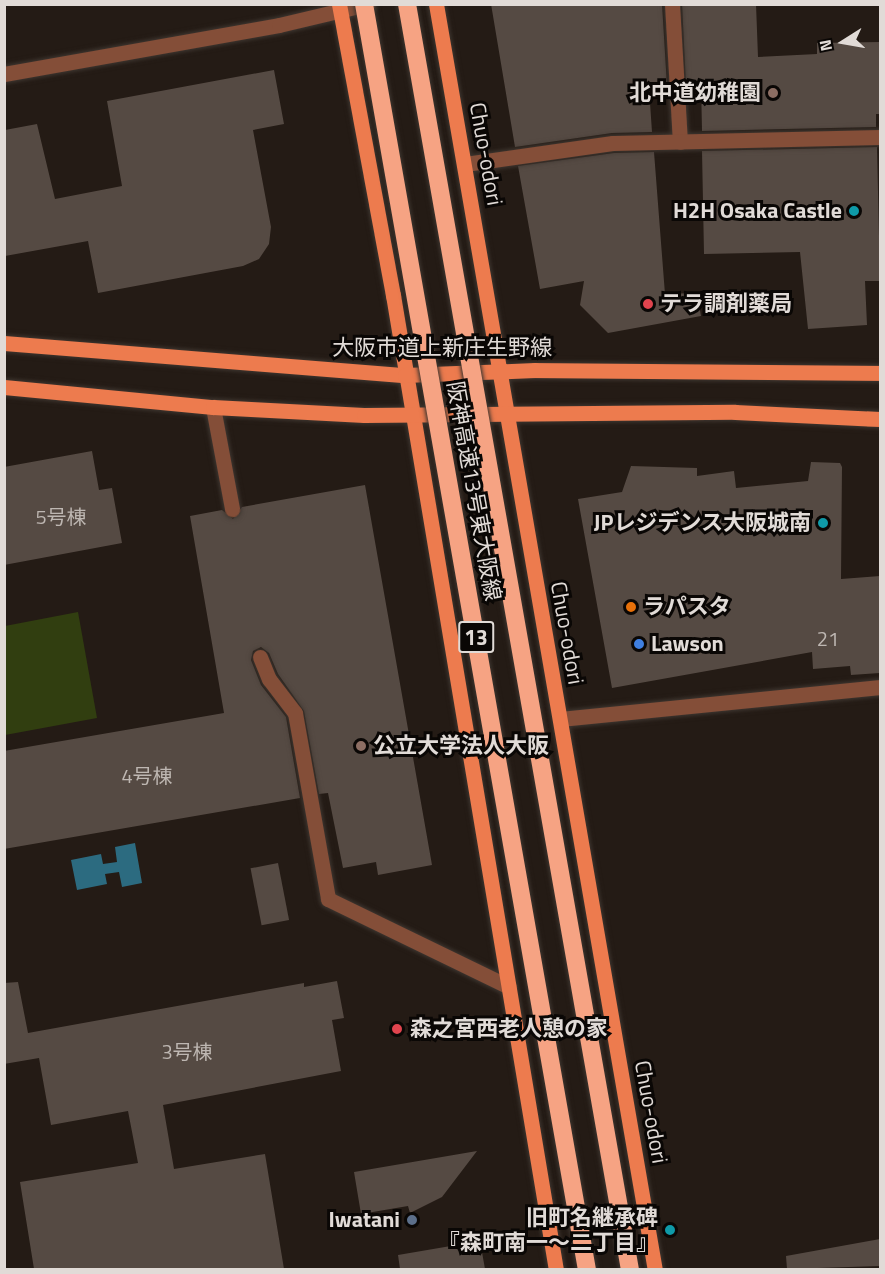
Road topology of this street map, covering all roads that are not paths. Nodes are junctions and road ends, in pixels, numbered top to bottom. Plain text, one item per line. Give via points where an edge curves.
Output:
1 (366, 4) edge
2 (407, 4) edge
3 (436, 4) edge
4 (672, 4) edge
5 (340, 8) edge
6 (4, 74) edge
7 (880, 137) edge
8 (680, 142) junction
9 (465, 164) junction
10 (4, 343) edge
11 (880, 373) edge
12 (502, 374) junction
13 (405, 375) junction
14 (4, 387) edge
15 (213, 407) junction
16 (509, 413) junction
17 (412, 417) junction
18 (880, 419) edge
19 (232, 509) dead end
20 (260, 657) dead end
21 (880, 687) edge
22 (560, 719) junction
23 (509, 987) junction
24 (556, 1269) edge
25 (587, 1269) edge
26 (630, 1269) edge
27 (656, 1269) edge

1 - 5 street
1 - 25 highway, 阪神高速13号東大阪線 / 13, bridge
2 - 26 highway, 阪神高速13号東大阪線 / 13, bridge
3 - 9 main road, Chuo-odori
4 - 8 street
5 - 6 street
5 - 13 main road
7 - 8 street
8 - 9 street via 613,143
9 - 12 main road, Chuo-odori
10 - 13 main road, 大阪市道上新庄生野線
11 - 12 main road, 大阪市道上新庄生野線 via 535,370
12 - 13 main road, 大阪市道上新庄生野線
12 - 16 main road, Chuo-odori
13 - 17 main road
14 - 15 main road
15 - 17 main road
15 - 19 street
16 - 17 main road
16 - 18 main road via 735,412
16 - 22 main road, Chuo-odori
17 - 23 main road
20 - 23 street via 269,679 295,713 328,899
21 - 22 street
22 - 27 main road, Chuo-odori
23 - 24 main road

